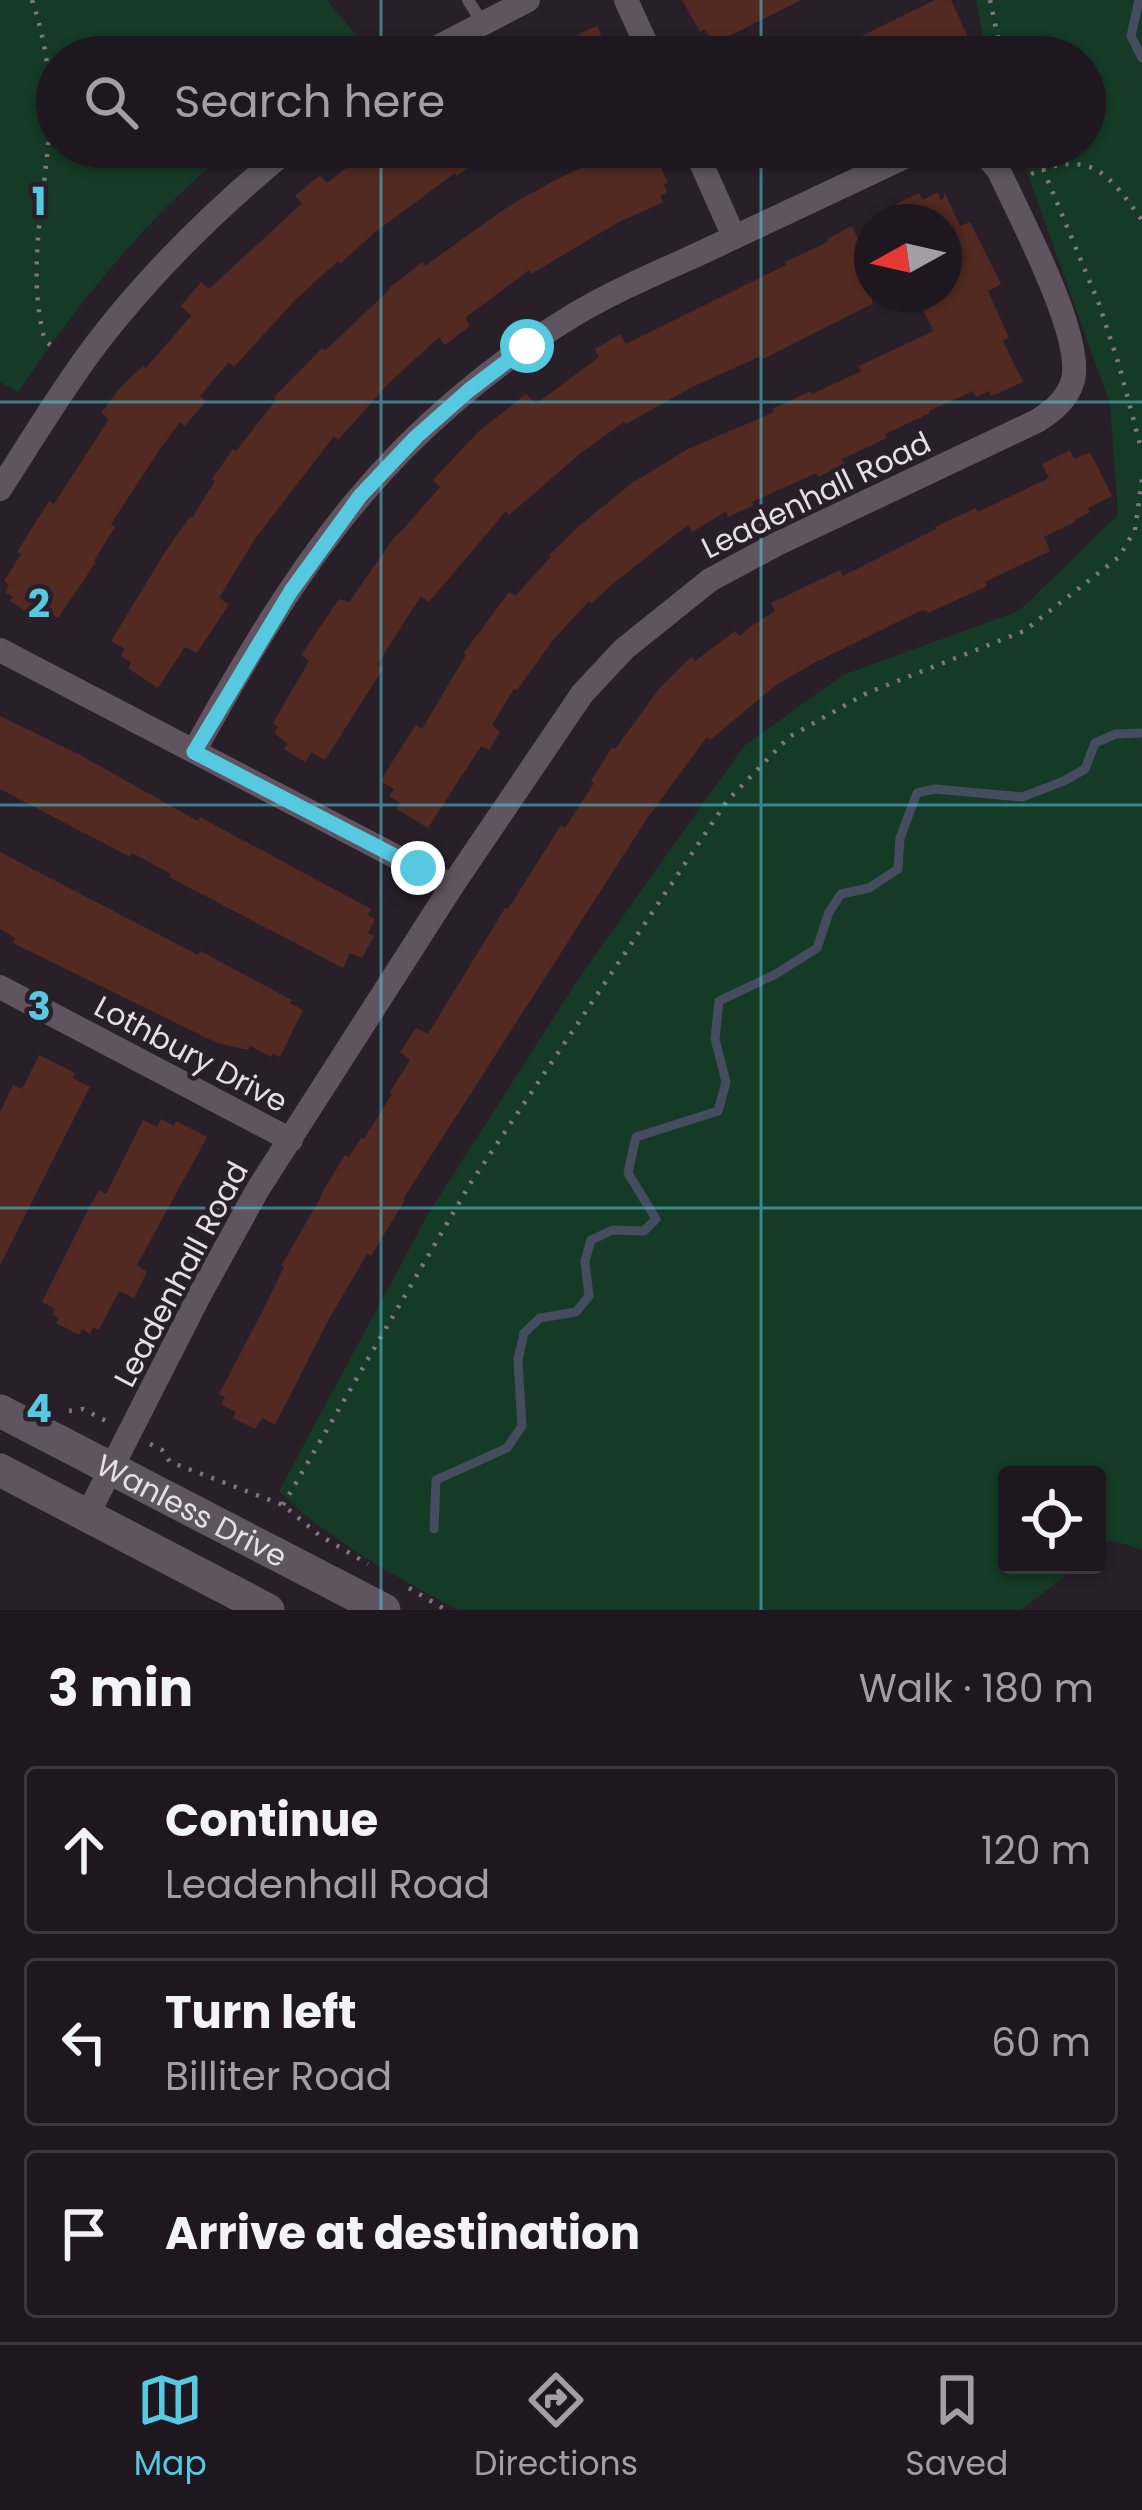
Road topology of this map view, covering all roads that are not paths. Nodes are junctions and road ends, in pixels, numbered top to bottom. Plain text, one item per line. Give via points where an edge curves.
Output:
1 (468, 0) edge
2 (528, 0) edge
3 (626, 0) edge
4 (482, 22) junction
5 (457, 36) edge
6 (642, 36) edge
7 (267, 168) edge
8 (703, 168) edge
9 (881, 168) edge
10 (996, 168) edge
11 (734, 237) junction
12 (0, 489) edge
13 (0, 650) edge
14 (194, 752) junction
15 (452, 886) junction
16 (2, 994) edge
17 (291, 1140) junction
18 (0, 1411) edge
19 (111, 1468) junction
20 (0, 1471) edge
21 (87, 1516) junction
22 (397, 1599) edge
23 (268, 1610) edge

1 - 4 lane
2 - 4 street
3 - 6 street
4 - 5 street
7 - 12 street via 206,220 117,319
8 - 11 street
9 - 11 street
10 - 15 street, Leadenhall Road via 1066,321 1073,380 1059,407 777,544 665,613 582,694
11 - 14 street via 571,316 416,437 326,539
13 - 14 street
14 - 15 street
15 - 17 street, Leadenhall Road
16 - 17 street, Lothbury Drive
17 - 19 street, Leadenhall Road
18 - 19 main road, Wanless Drive
19 - 21 street, Leadenhall Road
19 - 22 main road, Wanless Drive
20 - 21 main road, Wanless Drive
21 - 23 main road, Wanless Drive

